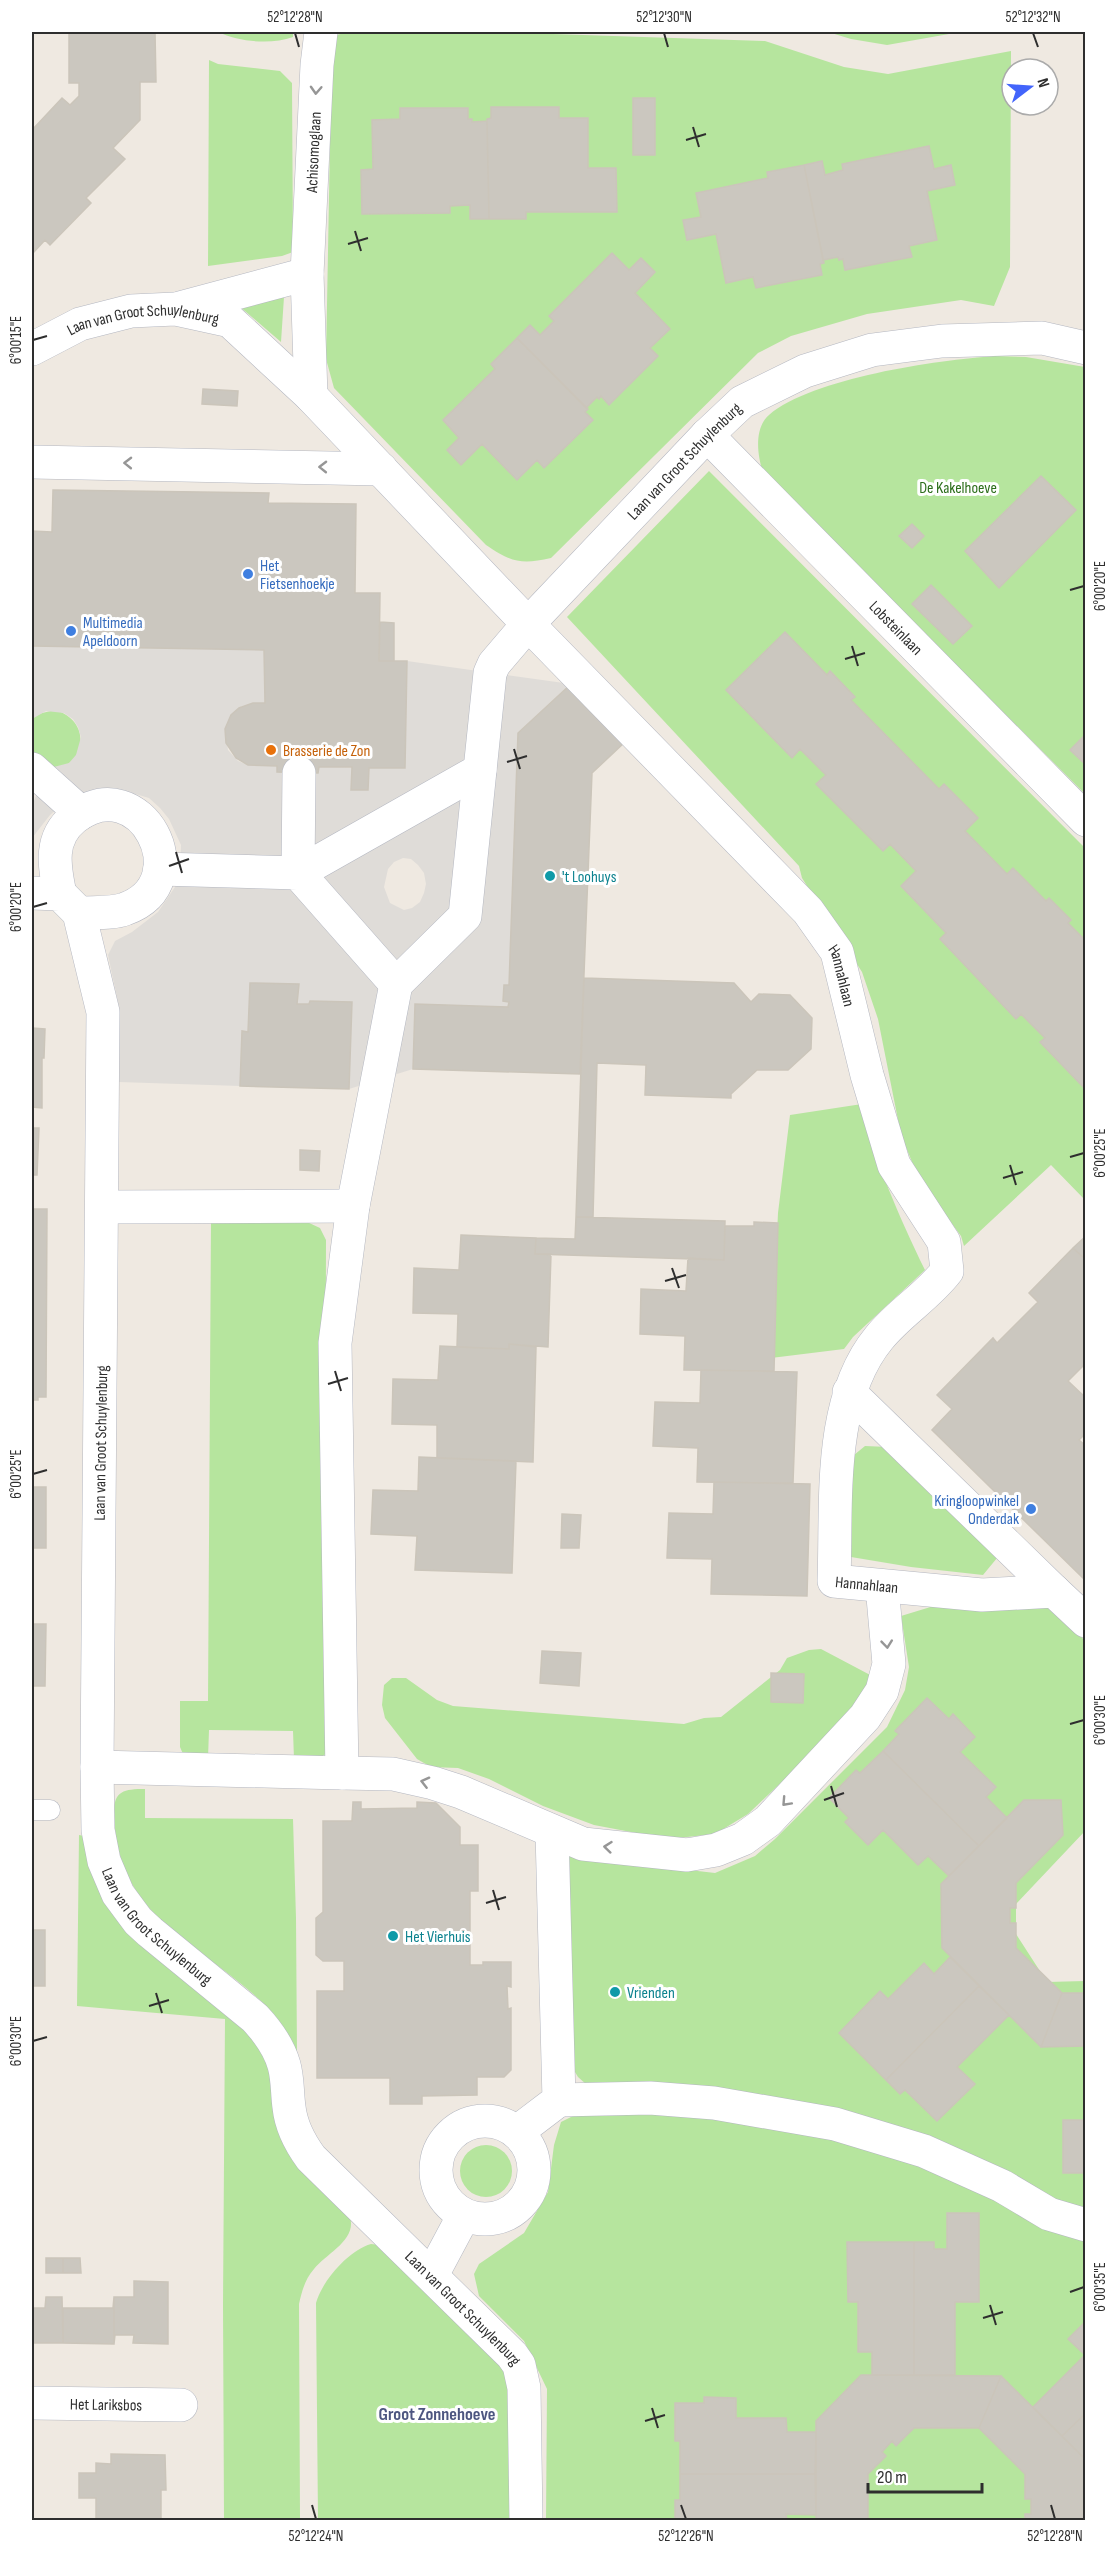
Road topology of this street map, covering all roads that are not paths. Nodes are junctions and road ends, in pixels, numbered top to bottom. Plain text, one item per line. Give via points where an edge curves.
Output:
1 (321, 32) edge
2 (307, 274) junction
3 (176, 309) junction
4 (1086, 348) edge
5 (32, 349) edge
6 (311, 396) junction
7 (707, 435) junction
8 (32, 462) edge
9 (381, 469) junction
10 (528, 624) junction
11 (32, 769) edge
12 (480, 770) junction
13 (299, 772) dead end
14 (81, 813) junction
15 (1086, 820) edge
16 (160, 869) junction
17 (298, 873) junction
18 (57, 900) edge
19 (396, 984) junction
20 (353, 1206) junction
21 (102, 1207) junction
22 (849, 1392) junction
23 (882, 1586) junction
24 (1054, 1591) junction
25 (1086, 1621) edge
26 (97, 1767) junction
27 (342, 1773) junction
28 (552, 1832) junction
29 (559, 2100) junction
30 (517, 2132) junction
31 (464, 2215) junction
32 (1086, 2225) edge
33 (432, 2275) junction
34 (32, 2403) edge
35 (181, 2405) dead end
36 (526, 2520) edge

1 -> 2 street, Achisomoglaan
2 - 3 street
2 - 6 street, Achisomoglaan
3 - 5 street, Laan van Groot Schuylenburg via 131,311 80,324
3 - 6 street, Laan van Groot Schuylenburg via 230,321
4 - 7 street, Laan van Groot Schuylenburg via 1042,339 942,341 872,350 805,371 742,402
6 - 9 street, Laan van Groot Schuylenburg
7 - 10 street, Laan van Groot Schuylenburg
7 - 15 street, Lobsteinlaan
9 -> 8 street
9 - 10 street, Laan van Groot Schuylenburg
10 - 12 street via 490,673
10 - 22 street, Hannahlaan via 808,911 837,952 894,1165 944,1242 947,1271 933,1290 880,1337 861,1364
11 - 14 street
12 - 17 street
12 - 19 street via 465,916
13 - 17 street
14 - 16 street via 113,806 130,810 154,833 160,850
14 - 18 street via 67,823 58,838 54,854
16 - 17 street
16 - 18 street via 141,900 125,909
17 - 19 street
18 - 21 street, Laan van Groot Schuylenburg via 103,1012
19 - 20 street
20 - 21 street
20 - 27 street via 334,1343
21 - 26 street, Laan van Groot Schuylenburg
22 - 23 street, Hannahlaan via 838,1457 834,1581
22 - 24 street
23 - 24 street, Hannahlaan via 982,1595
23 -> 28 street via 889,1664 882,1691 865,1717 768,1821 734,1843 687,1855 583,1844
24 - 25 street
26 - 27 street
26 - 33 street, Laan van Groot Schuylenburg via 100,1844 110,1878 123,1901 150,1932 267,2031 285,2066 291,2121 303,2147
28 -> 27 street via 433,1783 393,1774
28 - 29 street
29 - 30 street
29 - 32 street via 650,2098 714,2103 835,2124 924,2151 1002,2186 1049,2214
30 - 31 street via 533,2158 531,2190 510,2213 495,2219
30 - 31 street via 486,2120 454,2131 443,2144 436,2176 441,2192
31 - 33 street
33 - 36 street, Laan van Groot Schuylenburg via 519,2365 524,2388
34 - 35 street, Het Lariksbos

